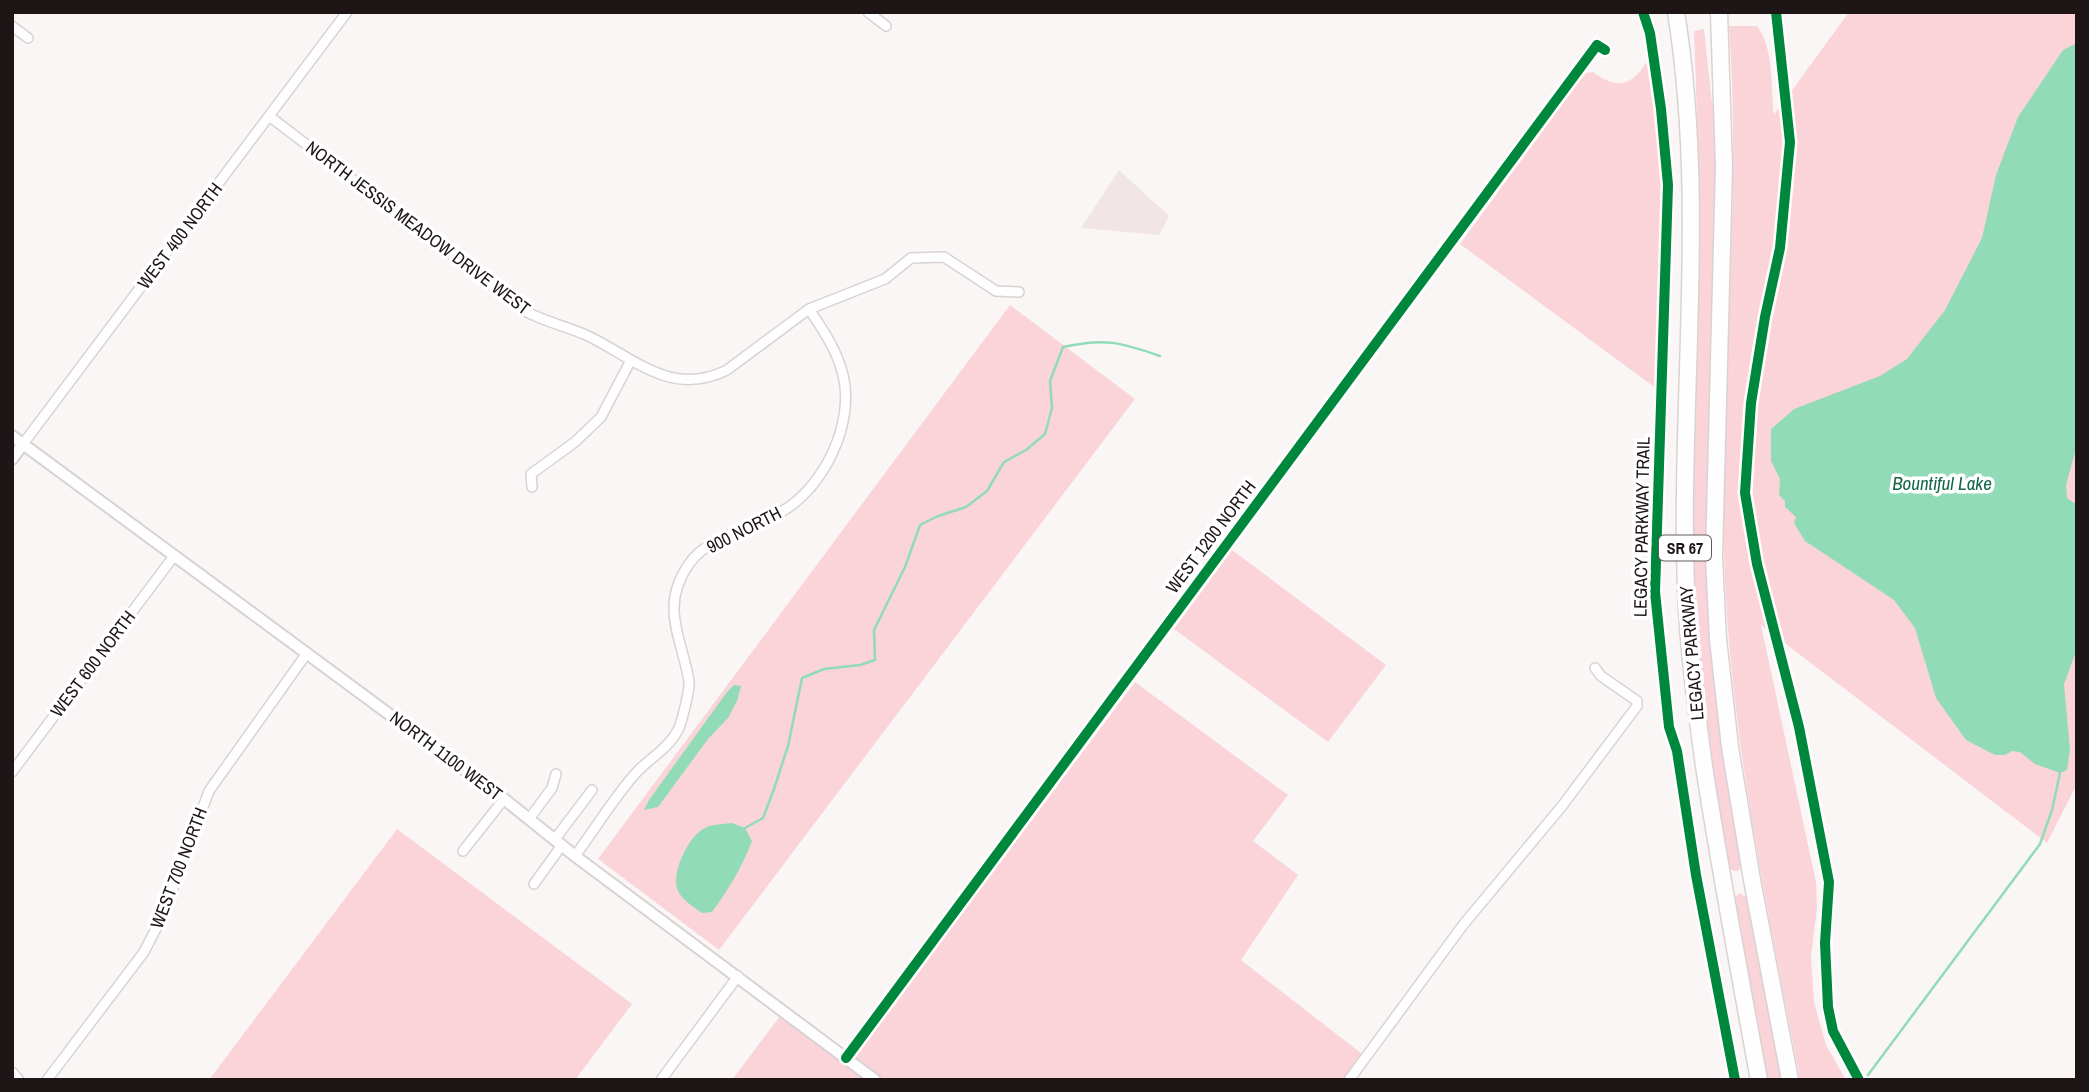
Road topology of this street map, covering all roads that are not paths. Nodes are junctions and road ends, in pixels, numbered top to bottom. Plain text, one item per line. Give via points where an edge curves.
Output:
1 (347, 12) edge
2 (868, 12) edge
3 (1676, 12) edge
4 (1719, 12) edge
5 (1776, 12) edge
6 (12, 26) edge
7 (886, 26) dead end
8 (28, 38) dead end
9 (1605, 50) dead end
10 (270, 116) junction
11 (1019, 292) dead end
12 (809, 309) junction
13 (631, 359) junction
14 (12, 436) edge
15 (23, 444) junction
16 (12, 459) edge
17 (532, 487) dead end
18 (174, 556) junction
19 (307, 653) junction
20 (1595, 668) dead end
21 (12, 772) edge
22 (556, 774) dead end
23 (592, 790) dead end
24 (503, 799) junction
25 (529, 819) junction
26 (558, 842) junction
27 (463, 851) dead end
28 (575, 856) junction
29 (534, 884) dead end
30 (738, 976) junction
31 (846, 1058) junction
32 (12, 1072) edge
33 (19, 1080) edge
34 (47, 1080) edge
35 (661, 1080) edge
36 (876, 1080) edge
37 (1349, 1080) edge
38 (1759, 1080) edge
39 (1790, 1080) edge
40 (1859, 1080) edge

1 - 10 street, WEST 400 NORTH
2 - 7 street
3 - 38 highway, LEGACY PARKWAY / SR 67 via 1691,164 1685,589 1692,682
4 - 39 highway, LEGACY PARKWAY / SR 67 via 1724,167 1714,557 1718,639 1730,747
5 - 40 street via 1790,142 1780,248 1751,403 1745,493 1829,882 1825,943 1828,1007 1833,1031
6 - 8 street
9 - 31 street, WEST 1200 NORTH via 1597,45
10 - 13 street, NORTH JESSIS MEADOW DRIVE WEST via 526,311
10 - 15 street, WEST 400 NORTH
11 - 12 street, NORTH JESSIS MEADOW DRIVE WEST via 996,291 944,257 911,258 885,279
12 - 13 street, NORTH JESSIS MEADOW DRIVE WEST via 713,377 667,378
12 - 28 street, 900 NORTH via 833,346 844,377 845,418 836,446 804,494 783,511 706,547 689,563 673,607 690,684 679,728 661,753 636,773
13 - 17 street via 601,417 531,474
14 - 15 street, NORTH 1100 WEST
15 - 16 street, WEST 400 NORTH
15 - 18 street, NORTH 1100 WEST
18 - 19 street, NORTH 1100 WEST
18 - 21 street, WEST 600 NORTH
19 - 24 street, NORTH 1100 WEST
19 - 34 street, WEST 700 NORTH via 209,791 163,915 144,952
20 - 37 street via 1637,701 1637,706 1463,925
22 - 25 street via 552,788
23 - 26 street
24 - 25 street, NORTH 1100 WEST
24 - 27 street
25 - 26 street, NORTH 1100 WEST
26 - 28 street, NORTH 1100 WEST
26 - 29 street
28 - 30 street, NORTH 1100 WEST
30 - 31 street, NORTH 1100 WEST
30 - 35 street
31 - 36 street, NORTH 1100 WEST
32 - 33 street

